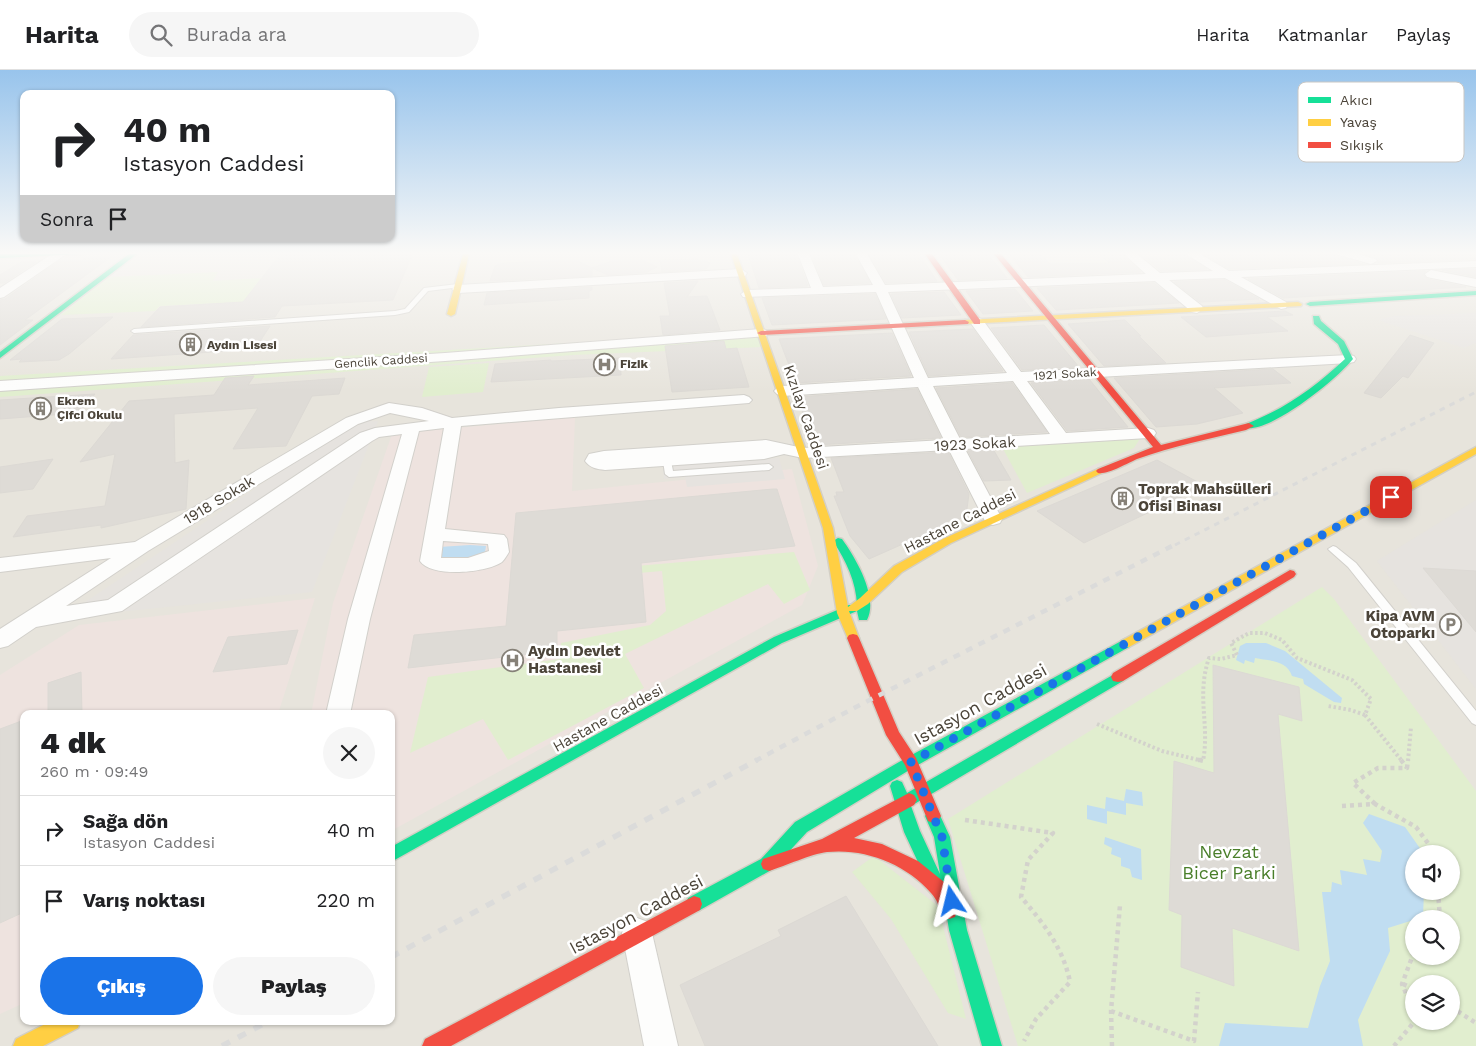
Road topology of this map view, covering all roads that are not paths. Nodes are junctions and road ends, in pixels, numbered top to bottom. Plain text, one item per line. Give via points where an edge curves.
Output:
1 (60, 300) edge
2 (74, 300) edge
3 (416, 300) edge
4 (455, 300) edge
5 (749, 300) edge
6 (886, 300) edge
7 (961, 300) edge
8 (1035, 300) edge
9 (1185, 300) edge
10 (1271, 300) edge
11 (1377, 300) edge
12 (1466, 300) edge
13 (1298, 304) junction
14 (1310, 304) junction
15 (1281, 305) junction
16 (1197, 309) junction
17 (451, 314) dead end
18 (1336, 314) junction
19 (1050, 318) junction
20 (1316, 318) junction
21 (977, 322) junction
22 (898, 327) junction
23 (134, 331) dead end
24 (761, 333) junction
25 (0, 343) edge
26 (0, 356) edge
27 (1349, 359) junction
28 (1095, 372) junction
29 (1016, 376) junction
30 (923, 382) junction
31 (0, 386) edge
32 (782, 391) junction
33 (744, 400) dead end
34 (452, 423) junction
35 (412, 428) junction
36 (1148, 433) junction
37 (1062, 438) junction
38 (956, 446) junction
39 (1160, 449) junction
40 (1476, 450) edge
41 (794, 451) junction
42 (667, 461) junction
43 (769, 467) dead end
44 (993, 519) junction
45 (828, 528) junction
46 (433, 534) dead end
47 (1347, 541) dead end
48 (141, 547) junction
49 (1329, 551) joint
50 (0, 565) edge
51 (1299, 569) dead end
52 (860, 582) junction
53 (836, 594) junction
54 (864, 601) junction
55 (817, 609) dead end
56 (843, 613) junction
57 (30, 620) junction
58 (825, 634) dead end
59 (839, 637) dead end
60 (0, 640) edge
61 (778, 640) junction
62 (858, 648) junction
63 (339, 710) edge
64 (1476, 720) edge
65 (893, 735) junction
66 (911, 762) junction
67 (893, 764) junction
68 (924, 792) junction
69 (903, 803) junction
70 (826, 844) junction
71 (395, 853) edge
72 (767, 864) junction
73 (938, 888) junction
74 (958, 930) junction
75 (636, 933) junction
76 (64, 1025) edge
77 (23, 1046) edge
78 (432, 1046) edge
79 (662, 1046) edge
80 (992, 1046) edge

1 - 25 street
2 - 26 street
3 - 23 lane via 407,310 395,313
4 - 17 street
5 - 24 street, Kızılay Caddesi
6 - 22 street
7 - 21 street
8 - 19 street
9 - 16 street
10 - 15 street
11 - 14 street
12 - 18 street via 1371,305
13 - 14 street
13 - 15 street
13 - 20 street via 1295,310
14 - 18 street via 1325,307
15 - 16 street
16 - 19 street
18 - 20 street
19 - 21 street
19 - 28 street
20 - 27 street via 1343,345
21 - 22 street
21 - 29 street
22 - 24 street
22 - 30 street
24 - 31 street, Genclik Caddesi
24 - 32 street, Kızılay Caddesi
27 - 28 street, 1921 Sokak
27 - 39 street, Hastane Caddesi via 1312,394 1277,416 1234,431 1199,436
28 - 29 street, 1921 Sokak
28 - 36 street
29 - 30 street, 1921 Sokak
29 - 37 street
30 - 32 street, 1921 Sokak
30 - 38 street
32 - 41 street, Kızılay Caddesi
33 - 34 street
34 - 35 street
34 - 46 street
34 - 48 street, 1918 Sokak via 422,413 389,408 352,421
35 - 57 street via 366,437 114,606
35 - 63 street
36 - 37 street, 1923 Sokak
36 - 39 street
37 - 38 street, 1923 Sokak
38 - 41 street, 1923 Sokak
38 - 44 street
39 - 44 street, Hastane Caddesi via 1120,462
40 - 66 street, Istasyon Caddesi
41 - 42 street
41 - 42 street via 766,445 604,456 594,461 605,465
41 - 45 street, Kızılay Caddesi
42 - 43 lane via 669,474
44 - 54 street, Hastane Caddesi via 898,570
45 - 52 street via 847,553
45 - 53 street, Kızılay Caddesi
47 - 49 street
48 - 50 street
48 - 57 street, 1918 Sokak
49 - 64 lane via 1352,565
51 - 68 street
52 - 53 street
52 - 54 street
53 - 56 street, Kızılay Caddesi
54 - 56 street, Hastane Caddesi
54 - 62 street
55 - 61 street
56 - 61 street, Hastane Caddesi
56 - 62 street, Kızılay Caddesi
57 - 60 street, 1918 Sokak
58 - 61 street via 803,634
59 - 62 street
61 - 71 street, Hastane Caddesi
62 - 65 street, Kızılay Caddesi
65 - 66 street
65 - 67 street
66 - 67 street, Istasyon Caddesi
66 - 68 street
67 - 69 street
67 - 72 street, Istasyon Caddesi via 801,827
68 - 69 street
68 - 74 street via 942,837
69 - 70 street
69 - 73 street via 912,832
70 - 72 street
70 - 73 street via 882,851 912,866
72 - 75 street, Istasyon Caddesi
73 - 74 street
74 - 80 street
75 - 78 street, Istasyon Caddesi
75 - 79 street
76 - 77 street

